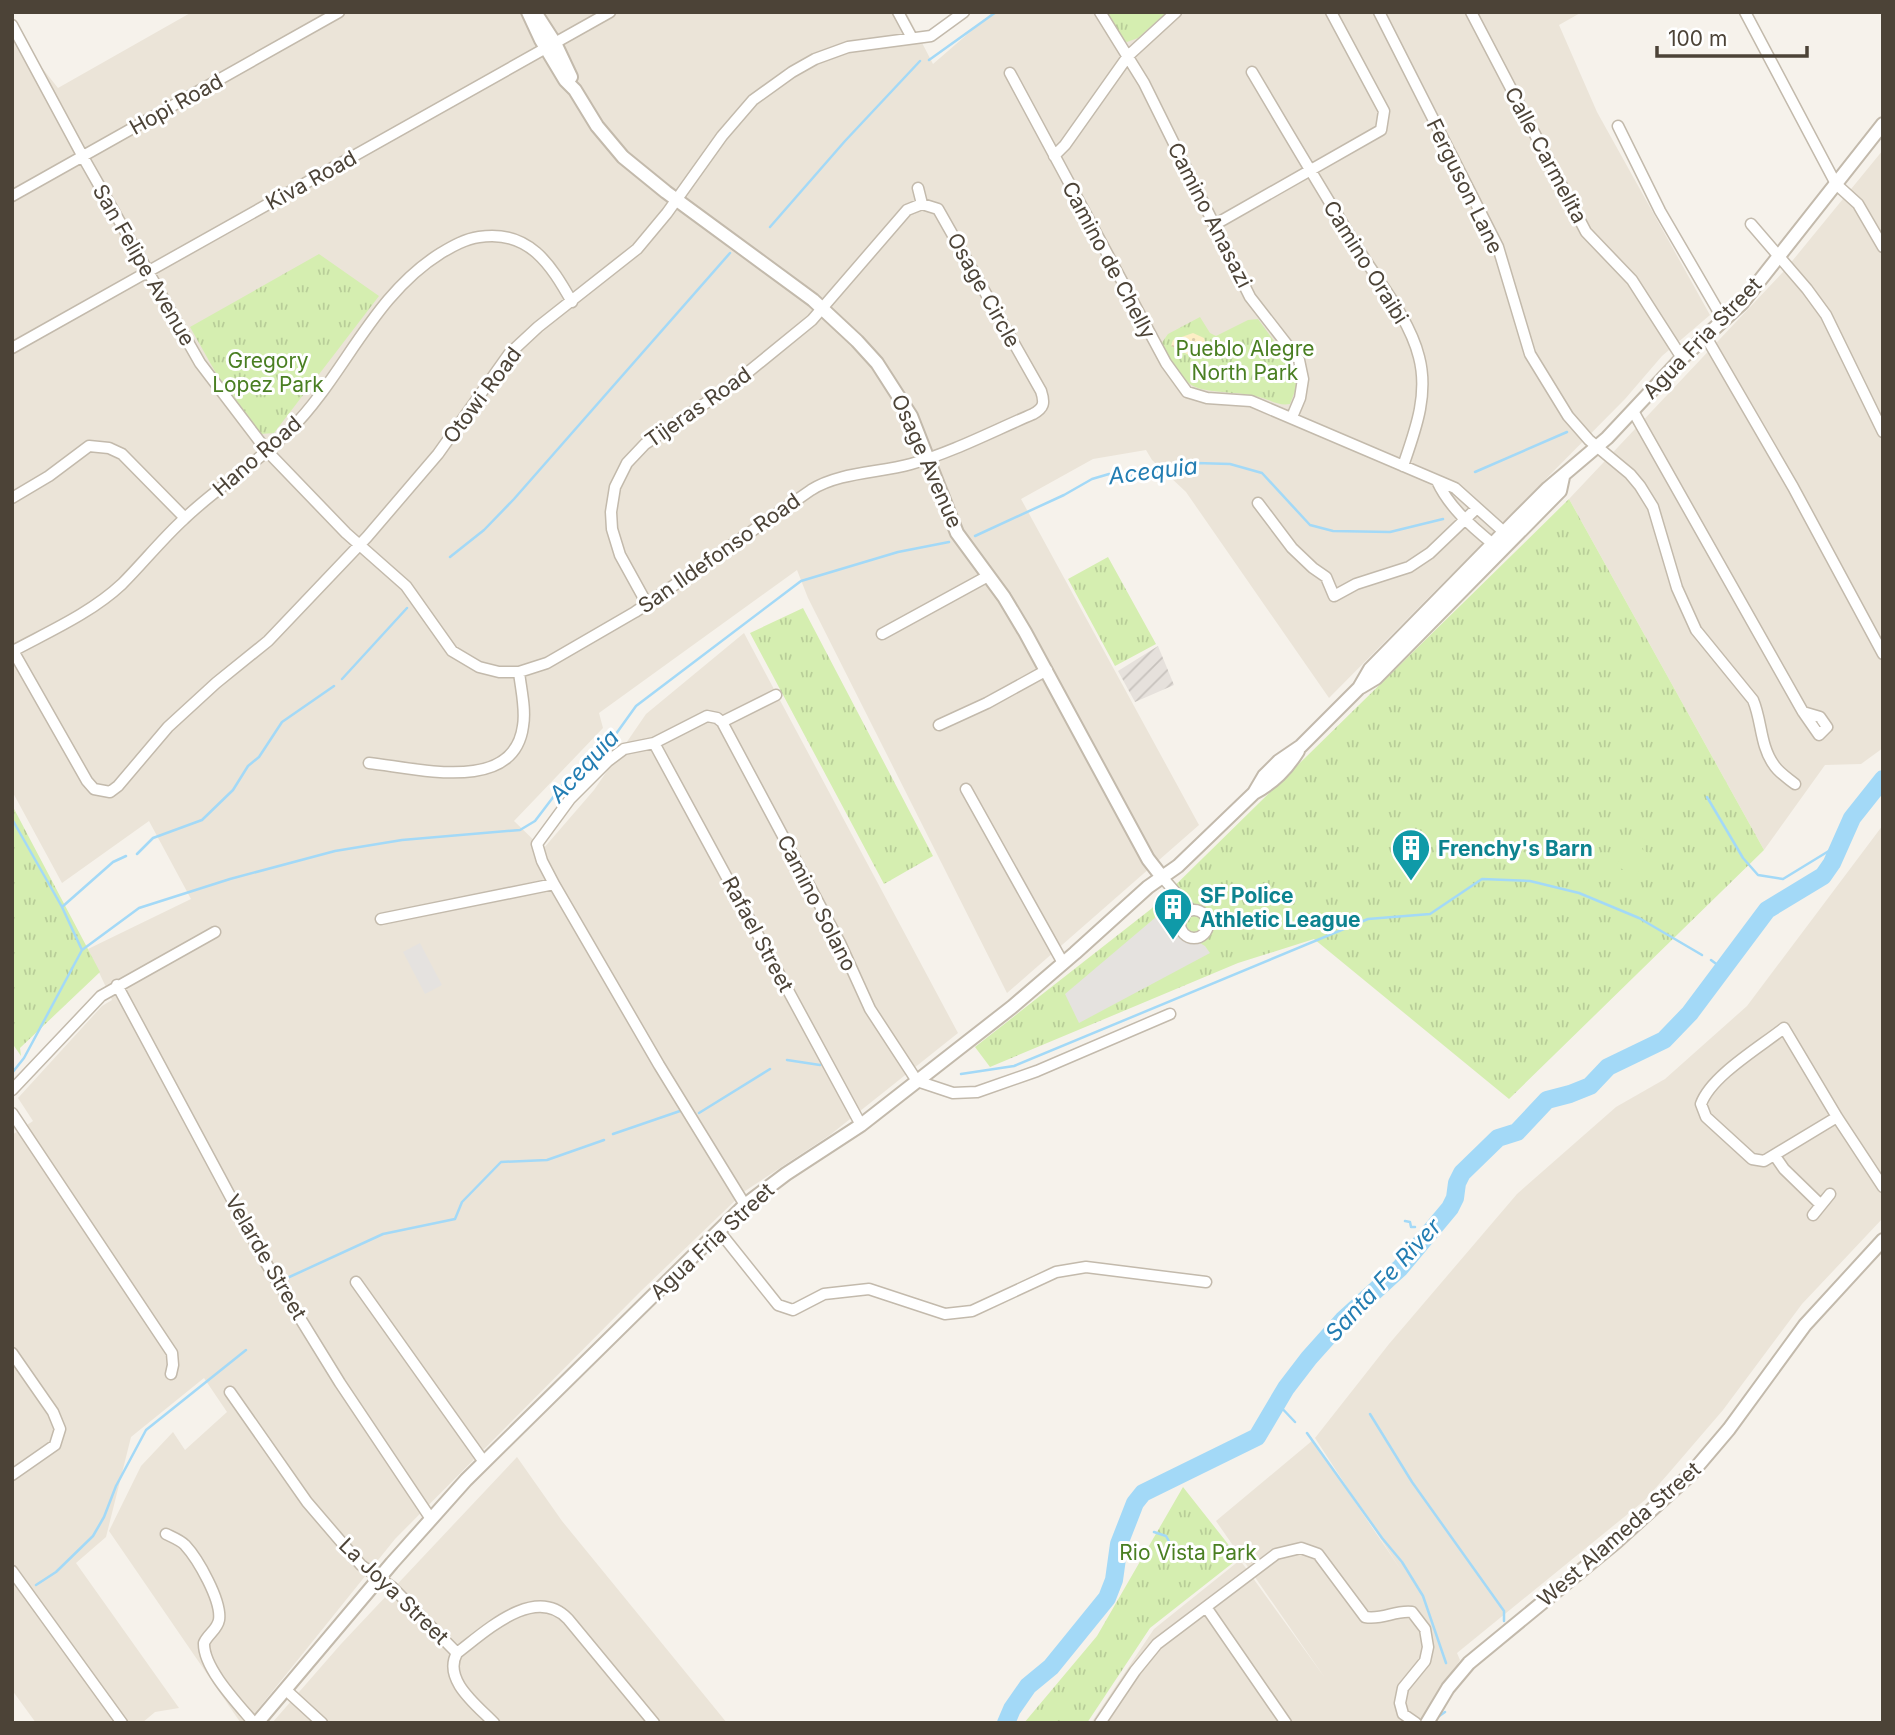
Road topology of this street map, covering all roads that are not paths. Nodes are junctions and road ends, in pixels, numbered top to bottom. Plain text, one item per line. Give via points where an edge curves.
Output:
1 (339, 12) edge
2 (528, 12) edge
3 (535, 12) edge
4 (610, 12) edge
5 (898, 12) edge
6 (964, 12) edge
7 (1100, 12) edge
8 (1176, 12) edge
9 (1331, 12) edge
10 (1379, 12) edge
11 (1471, 12) edge
12 (1745, 12) edge
13 (13, 28) edge
14 (912, 38) junction
15 (551, 46) junction
16 (1128, 56) junction
17 (1252, 72) dead end
18 (1010, 73) dead end
19 (1883, 124) edge
20 (1619, 126) dead end
21 (1054, 156) junction
22 (83, 157) junction
23 (1310, 171) junction
24 (1836, 184) junction
25 (918, 187) dead end
26 (12, 196) edge
27 (676, 199) junction
28 (922, 204) junction
29 (1751, 224) dead end
30 (1214, 225) junction
31 (1883, 247) edge
32 (1778, 257) junction
33 (148, 272) junction
34 (572, 302) junction
35 (822, 308) junction
36 (1724, 321) junction
37 (1706, 337) junction
38 (12, 348) edge
39 (1682, 358) junction
40 (1633, 411) junction
41 (1292, 417) junction
42 (1883, 432) edge
43 (1597, 446) junction
44 (267, 451) junction
45 (929, 457) junction
46 (1404, 466) junction
47 (1563, 477) junction
48 (1437, 481) junction
49 (12, 498) edge
50 (1258, 503) dead end
51 (1477, 508) junction
52 (185, 518) junction
53 (1465, 519) junction
54 (1504, 532) junction
55 (359, 545) junction
56 (1499, 545) junction
57 (988, 576) junction
58 (647, 604) junction
59 (882, 634) dead end
60 (13, 650) edge
61 (1883, 653) edge
62 (1047, 670) junction
63 (519, 673) junction
64 (776, 695) dead end
65 (1802, 712) dead end
66 (722, 722) junction
67 (939, 725) dead end
68 (654, 743) junction
69 (369, 763) dead end
70 (1795, 784) dead end
71 (967, 789) dead end
72 (1162, 877) junction
73 (554, 884) junction
74 (1191, 910) dead end
75 (381, 919) dead end
76 (215, 932) dead end
77 (1063, 963) junction
78 (117, 985) junction
79 (1170, 1014) dead end
80 (917, 1081) junction
81 (12, 1090) edge
82 (12, 1113) edge
83 (1837, 1117) junction
84 (862, 1125) junction
85 (1775, 1156) junction
86 (1883, 1187) edge
87 (1830, 1194) dead end
88 (746, 1205) junction
89 (1821, 1205) junction
90 (1812, 1215) dead end
91 (719, 1231) junction
92 (1883, 1240) edge
93 (356, 1282) dead end
94 (1206, 1283) dead end
95 (12, 1353) edge
96 (171, 1374) dead end
97 (230, 1392) dead end
98 (484, 1462) junction
99 (12, 1475) edge
100 (430, 1519) junction
101 (166, 1534) dead end
102 (12, 1571) edge
103 (380, 1578) junction
104 (1206, 1607) junction
105 (457, 1653) junction
106 (286, 1690) junction
107 (1283, 1719) edge
108 (122, 1723) edge
109 (256, 1723) edge
110 (322, 1723) edge
111 (494, 1723) edge
112 (654, 1723) edge
113 (1100, 1723) edge
114 (1269, 1723) edge
115 (1416, 1723) edge
116 (1427, 1723) edge

1 - 22 street, Hopi Road
2 - 15 street, Osage Avenue
3 - 15 street, Osage Avenue
4 - 15 street, Kiva Road
5 - 14 street
6 - 14 street, Otowi Road via 938,32
7 - 16 street, Camino Anasazi
8 - 16 street
9 - 23 street via 1384,111 1381,130
10 - 43 street, Ferguson Lane via 1498,247 1530,354 1568,416
11 - 39 street, Calle Carmelita via 1586,232 1632,280
12 - 24 street
13 - 22 street, San Felipe Avenue
14 - 27 street, Otowi Road via 848,47 776,82 739,115
15 - 27 street, Osage Avenue via 589,115 615,148
15 - 33 street, Kiva Road
16 - 21 street
16 - 30 street, Camino Anasazi
17 - 23 street, Camino Oraibi
18 - 21 street, Camino de Chelly
19 - 24 street, Agua Fria Street
20 - 36 street via 1660,211
21 - 41 street, Camino de Chelly via 1166,363 1187,392 1250,400
22 - 26 street, Hopi Road
22 - 33 street, San Felipe Avenue
23 - 30 street
23 - 46 street, Camino Oraibi via 1405,325 1419,356 1423,388
24 - 31 street via 1858,204
24 - 32 street, Agua Fria Street
25 - 28 street
27 - 34 street, Otowi Road via 637,249
27 - 35 street, Osage Avenue
28 - 35 street via 907,210
28 - 45 street, Osage Circle via 941,214 1044,403 1033,414
29 - 32 street
30 - 41 street, Camino Anasazi via 1250,297 1298,360 1303,379
32 - 36 street, Agua Fria Street
32 - 42 street via 1826,315
33 - 38 street, Kiva Road
33 - 44 street, San Felipe Avenue via 200,362
34 - 44 street, Hano Road via 551,266 523,243 480,236 456,244 425,263 393,292 303,416
34 - 55 street, Otowi Road via 509,354 438,454
35 - 45 street, Osage Avenue via 886,375
35 - 58 street, Tijeras Road via 744,376 645,444 622,471 612,503 612,529 620,555
36 - 37 street, Agua Fria Street
37 - 39 street, Agua Fria Street
37 - 61 street
39 - 40 street, Agua Fria Street
40 - 43 street, Agua Fria Street
40 - 65 street
41 - 46 street, Camino de Chelly
43 - 47 street, Agua Fria Street
43 - 70 street, Ferguson Lane via 1630,474 1653,507 1677,588 1696,630 1752,700 1774,767
44 - 52 street, Hano Road
44 - 55 street, San Felipe Avenue
45 - 57 street, Osage Avenue via 957,533
45 - 58 street, San Ildefonso Road via 817,486
46 - 48 street, Camino de Chelly
47 - 54 street, Agua Fria Street
47 - 56 street, Agua Fria Street via 1560,491
48 - 51 street, Camino de Chelly via 1455,488
48 - 53 street via 1444,497
49 - 52 street via 89,446 122,454
50 - 53 street via 1292,548 1326,577 1334,596 1409,567
51 - 53 street
51 - 54 street, Camino de Chelly
52 - 60 street, Hano Road via 120,586 86,611
53 - 56 street
54 - 56 street, Agua Fria Street
55 - 60 street, Otowi Road via 277,633 168,727 110,792 94,789 87,781
55 - 63 street, San Felipe Avenue via 406,586 452,651 479,667
56 - 72 street, Agua Fria Street via 1376,678 1359,688 1301,746 1287,769
57 - 59 street
57 - 62 street, Osage Avenue
58 - 63 street, San Ildefonso Road via 547,663
62 - 67 street
62 - 72 street, Osage Avenue
63 - 69 street via 522,732 516,746 498,764 482,772 463,773
64 - 66 street
66 - 68 street via 707,716
66 - 80 street, Camino Solano via 840,943 870,1009
68 - 73 street via 624,749 608,761 549,826 537,851
68 - 84 street, Rafael Street
71 - 77 street
72 - 74 street
72 - 77 street, Agua Fria Street
73 - 75 street
73 - 88 street
76 - 78 street
77 - 80 street, Agua Fria Street
78 - 81 street via 94,1001
78 - 100 street, Velarde Street via 266,1263
79 - 80 street via 976,1092 953,1093
80 - 84 street, Agua Fria Street
82 - 96 street via 172,1353
83 - 85 street
83 - 85 street via 1784,1028 1705,1091 1701,1104 1706,1117 1752,1159 1765,1161
83 - 86 street
84 - 88 street, Agua Fria Street
85 - 89 street
87 - 89 street
88 - 91 street, Agua Fria Street
89 - 90 street
91 - 94 street via 778,1305 793,1310 824,1294 869,1289 945,1314 972,1311 1056,1272 1086,1267
91 - 98 street, Agua Fria Street
92 - 116 street, West Alameda Street via 1805,1325 1690,1475 1469,1663
93 - 98 street
95 - 99 street via 60,1429 55,1445
97 - 103 street, La Joya Street via 307,1502 361,1565
98 - 100 street, Agua Fria Street
100 - 103 street, Agua Fria Street
101 - 109 street via 184,1544 212,1591 219,1617 204,1643 204,1655 234,1700
102 - 108 street
103 - 105 street, La Joya Street
103 - 106 street, Agua Fria Street
104 - 107 street
104 - 113 street via 1150,1651
104 - 115 street via 1276,1554 1301,1548 1318,1554 1365,1617 1412,1612 1425,1629 1425,1661 1403,1688 1400,1703 1403,1714
105 - 111 street, La Joya Street via 453,1665 460,1686
105 - 112 street via 506,1617 541,1606 554,1607
106 - 109 street, Agua Fria Street
106 - 110 street
107 - 114 street

